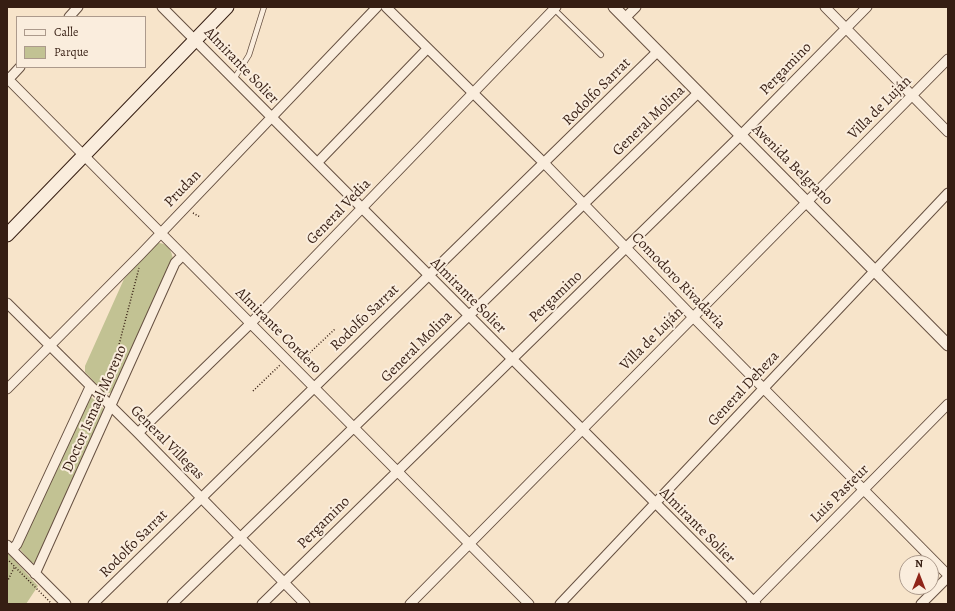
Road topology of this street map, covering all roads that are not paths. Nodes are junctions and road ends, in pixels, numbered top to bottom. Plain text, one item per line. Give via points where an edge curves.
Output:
1 (78, 7) edge
2 (162, 7) edge
3 (227, 7) edge
4 (264, 7) edge
5 (377, 7) edge
6 (386, 7) edge
7 (614, 7) edge
8 (636, 7) edge
9 (825, 7) edge
10 (867, 7) edge
11 (555, 8) edge
12 (70, 16) edge
13 (625, 18) junction
14 (846, 28) junction
15 (196, 40) junction
16 (427, 49) junction
17 (658, 52) junction
18 (601, 55) dead end
19 (948, 59) edge
20 (19, 68) edge
21 (7, 79) edge
22 (234, 79) junction
23 (698, 93) junction
24 (474, 94) junction
25 (911, 96) junction
26 (272, 118) junction
27 (948, 132) edge
28 (741, 136) junction
29 (84, 156) junction
30 (317, 163) junction
31 (545, 164) junction
32 (948, 192) edge
33 (807, 202) junction
34 (584, 204) junction
35 (362, 208) junction
36 (160, 233) junction
37 (7, 235) edge
38 (627, 248) junction
39 (182, 256) junction
40 (875, 270) junction
41 (429, 276) junction
42 (7, 303) edge
43 (468, 316) junction
44 (693, 317) junction
45 (251, 323) junction
46 (948, 345) edge
47 (50, 346) junction
48 (512, 359) junction
49 (90, 387) junction
50 (315, 387) junction
51 (764, 389) junction
52 (7, 390) edge
53 (948, 404) edge
54 (112, 407) junction
55 (355, 427) junction
56 (582, 429) junction
57 (138, 433) junction
58 (397, 471) junction
59 (865, 489) junction
60 (201, 498) junction
61 (655, 504) junction
62 (241, 537) junction
63 (470, 544) junction
64 (10, 548) edge
65 (35, 574) junction
66 (948, 576) edge
67 (284, 583) junction
68 (753, 603) edge
69 (66, 604) edge
70 (93, 604) edge
71 (172, 604) edge
72 (262, 604) edge
73 (305, 604) edge
74 (410, 604) edge
75 (530, 604) edge
76 (560, 604) edge
77 (921, 604) edge

1 - 12 street
2 - 15 street, Almirante Solier
3 - 15 main road
4 - 22 lane via 249,55
5 - 26 street, Prudan
6 - 16 street, Comodoro Rivadavia
7 - 13 street, Avenida Belgrano
8 - 13 street
9 - 14 street
10 - 14 street, Pergamino
11 - 18 lane
11 - 24 street, General Vedia
13 - 17 street, Avenida Belgrano
14 - 25 street
14 - 28 street, Pergamino
15 - 22 street, Almirante Solier
15 - 29 main road
16 - 24 street, Comodoro Rivadavia
16 - 30 street
17 - 23 street, Avenida Belgrano
17 - 31 street, Rodolfo Sarrat
19 - 25 street, Villa de Luján
20 - 21 street
21 - 29 street, Almirante Cordero
22 - 26 street, Almirante Solier
23 - 28 street, Avenida Belgrano
23 - 34 street, General Molina
24 - 31 street, Comodoro Rivadavia
24 - 35 street, General Vedia
25 - 27 street
25 - 33 street, Villa de Luján
26 - 30 street, Almirante Solier
26 - 36 street, Prudan
28 - 33 street, Avenida Belgrano
28 - 38 street, Pergamino
29 - 36 street, Almirante Cordero
29 - 37 main road
30 - 35 street, Almirante Solier
31 - 34 street, Comodoro Rivadavia
31 - 41 street, Rodolfo Sarrat
32 - 40 street, General Deheza
33 - 40 street, Avenida Belgrano
33 - 44 street, Villa de Luján
34 - 38 street, Comodoro Rivadavia
34 - 43 street, General Molina
35 - 41 street, Almirante Solier
35 - 45 street, General Vedia
36 - 39 street, Almirante Cordero
36 - 47 street, Prudan
38 - 44 street, Comodoro Rivadavia
38 - 48 street, Pergamino
39 - 45 street, Almirante Cordero
39 - 54 street, Doctor Ismael Moreno via 175,263
40 - 46 street, Avenida Belgrano
40 - 51 street, General Deheza
41 - 43 street, Almirante Solier
41 - 50 street, Rodolfo Sarrat
42 - 47 street, General Villegas
43 - 48 street, Almirante Solier
43 - 55 street, General Molina
44 - 51 street, Comodoro Rivadavia
44 - 56 street, Villa de Luján
45 - 50 street, Almirante Cordero
45 - 57 street, General Vedia
47 - 49 street, General Villegas
47 - 52 street, Prudan
48 - 56 street, Almirante Solier
48 - 58 street, Pergamino
49 - 54 street, General Villegas
49 - 64 street, Doctor Ismael Moreno via 17,544
50 - 55 street, Almirante Cordero
50 - 60 street, Rodolfo Sarrat
51 - 59 street, Comodoro Rivadavia
51 - 61 street, General Deheza
53 - 59 street, Luis Pasteur
54 - 57 street, General Villegas
54 - 65 street, Doctor Ismael Moreno
55 - 58 street, Almirante Cordero
55 - 62 street, General Molina
56 - 61 street, Almirante Solier
56 - 63 street, Villa de Luján
57 - 60 street, General Villegas
58 - 63 street, Almirante Cordero
58 - 67 street, Pergamino
59 - 66 street, Comodoro Rivadavia
59 - 68 street, Luis Pasteur
60 - 62 street, General Villegas
60 - 70 street, Rodolfo Sarrat
61 - 68 street, Almirante Solier
61 - 76 street, General Deheza
62 - 67 street, General Villegas
62 - 71 street, General Molina
63 - 74 street, Villa de Luján
63 - 75 street, Almirante Cordero
64 - 65 street
65 - 69 street
66 - 77 street
67 - 72 street, Pergamino
67 - 73 street, General Villegas

